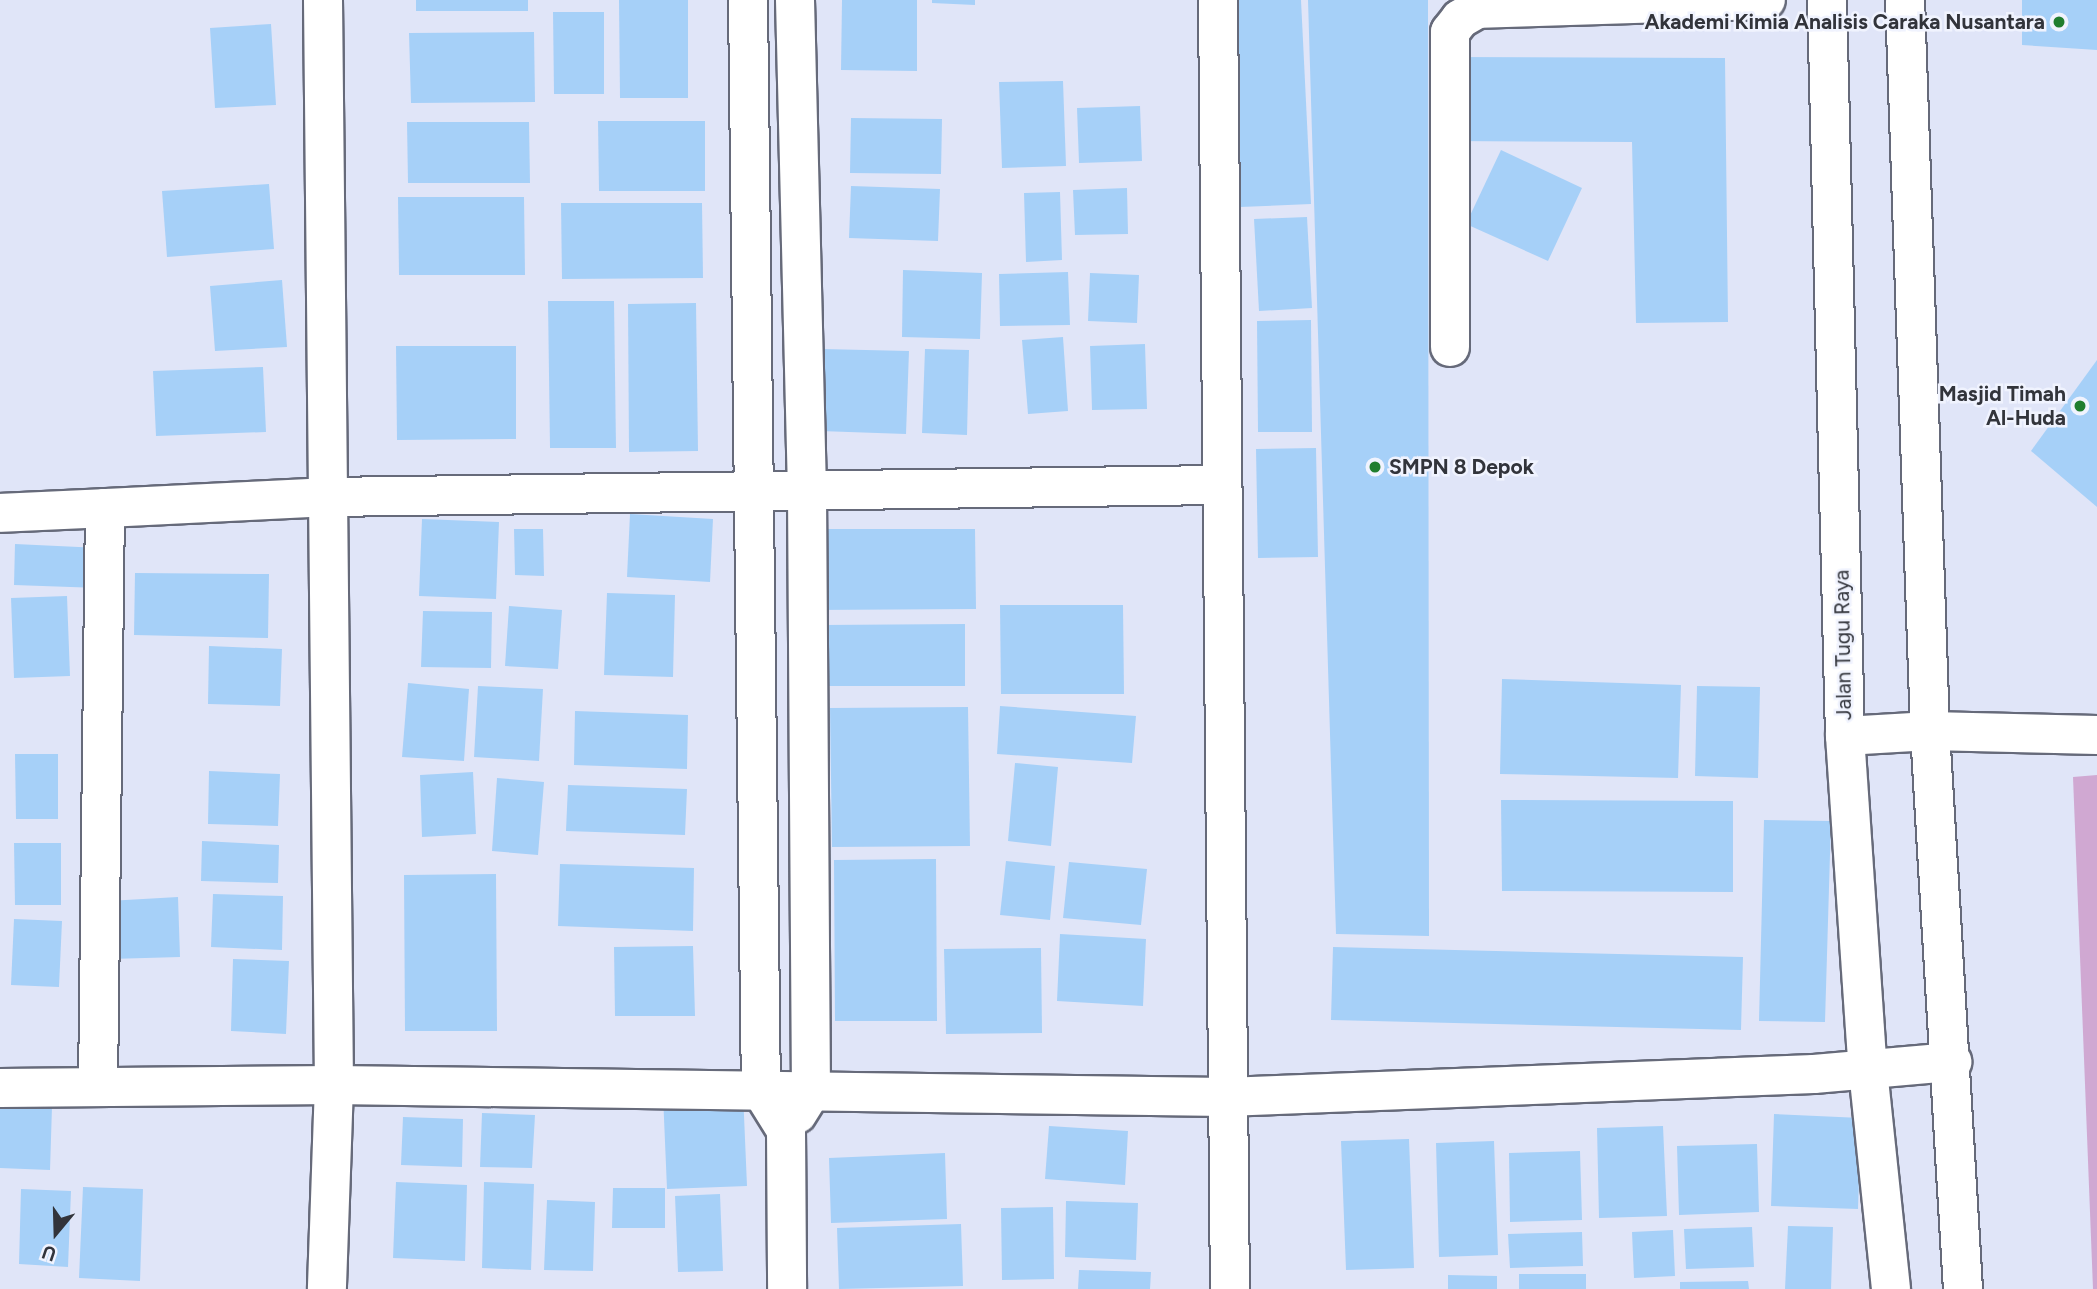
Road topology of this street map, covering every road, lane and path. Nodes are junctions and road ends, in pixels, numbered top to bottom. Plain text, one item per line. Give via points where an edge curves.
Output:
1 (323, 0) edge
2 (748, 0) edge
3 (795, 0) edge
4 (1217, 0) edge
5 (1766, 0) edge
6 (1827, 0) edge
7 (1905, 0) edge
8 (1450, 346) dead end
9 (1220, 485) junction
10 (807, 493) junction
11 (754, 494) junction
12 (326, 497) junction
13 (105, 508) junction
14 (0, 513) edge
15 (1930, 731) junction
16 (2097, 735) edge
17 (1845, 736) junction
18 (1952, 1062) junction
19 (1868, 1070) junction
20 (334, 1085) junction
21 (98, 1086) junction
22 (0, 1088) edge
23 (761, 1090) junction
24 (811, 1092) junction
25 (1226, 1097) junction
26 (786, 1130) junction
27 (327, 1289) edge
28 (787, 1289) edge
29 (1230, 1289) edge
30 (1891, 1289) edge
31 (1963, 1289) edge

1 - 12 street
2 - 11 street
3 - 10 street
4 - 9 street
5 - 8 street via 1477,9 1460,19 1450,32
6 - 17 street, Jalan Tugu Raya
7 - 15 street
9 - 10 street
9 - 25 street
10 - 11 street
10 - 24 street
11 - 12 street
11 - 23 street
12 - 13 street
12 - 20 street
13 - 14 street
13 - 21 street
15 - 16 street
15 - 17 street
15 - 18 street
17 - 19 street, Jalan Tugu Raya
18 - 19 street
18 - 31 street
19 - 25 street
19 - 30 street, Jalan Tugu Raya
20 - 21 street
20 - 23 street
20 - 27 street
21 - 22 street
23 - 24 street
23 - 26 street
24 - 25 street
24 - 26 street
25 - 29 street
26 - 28 street

